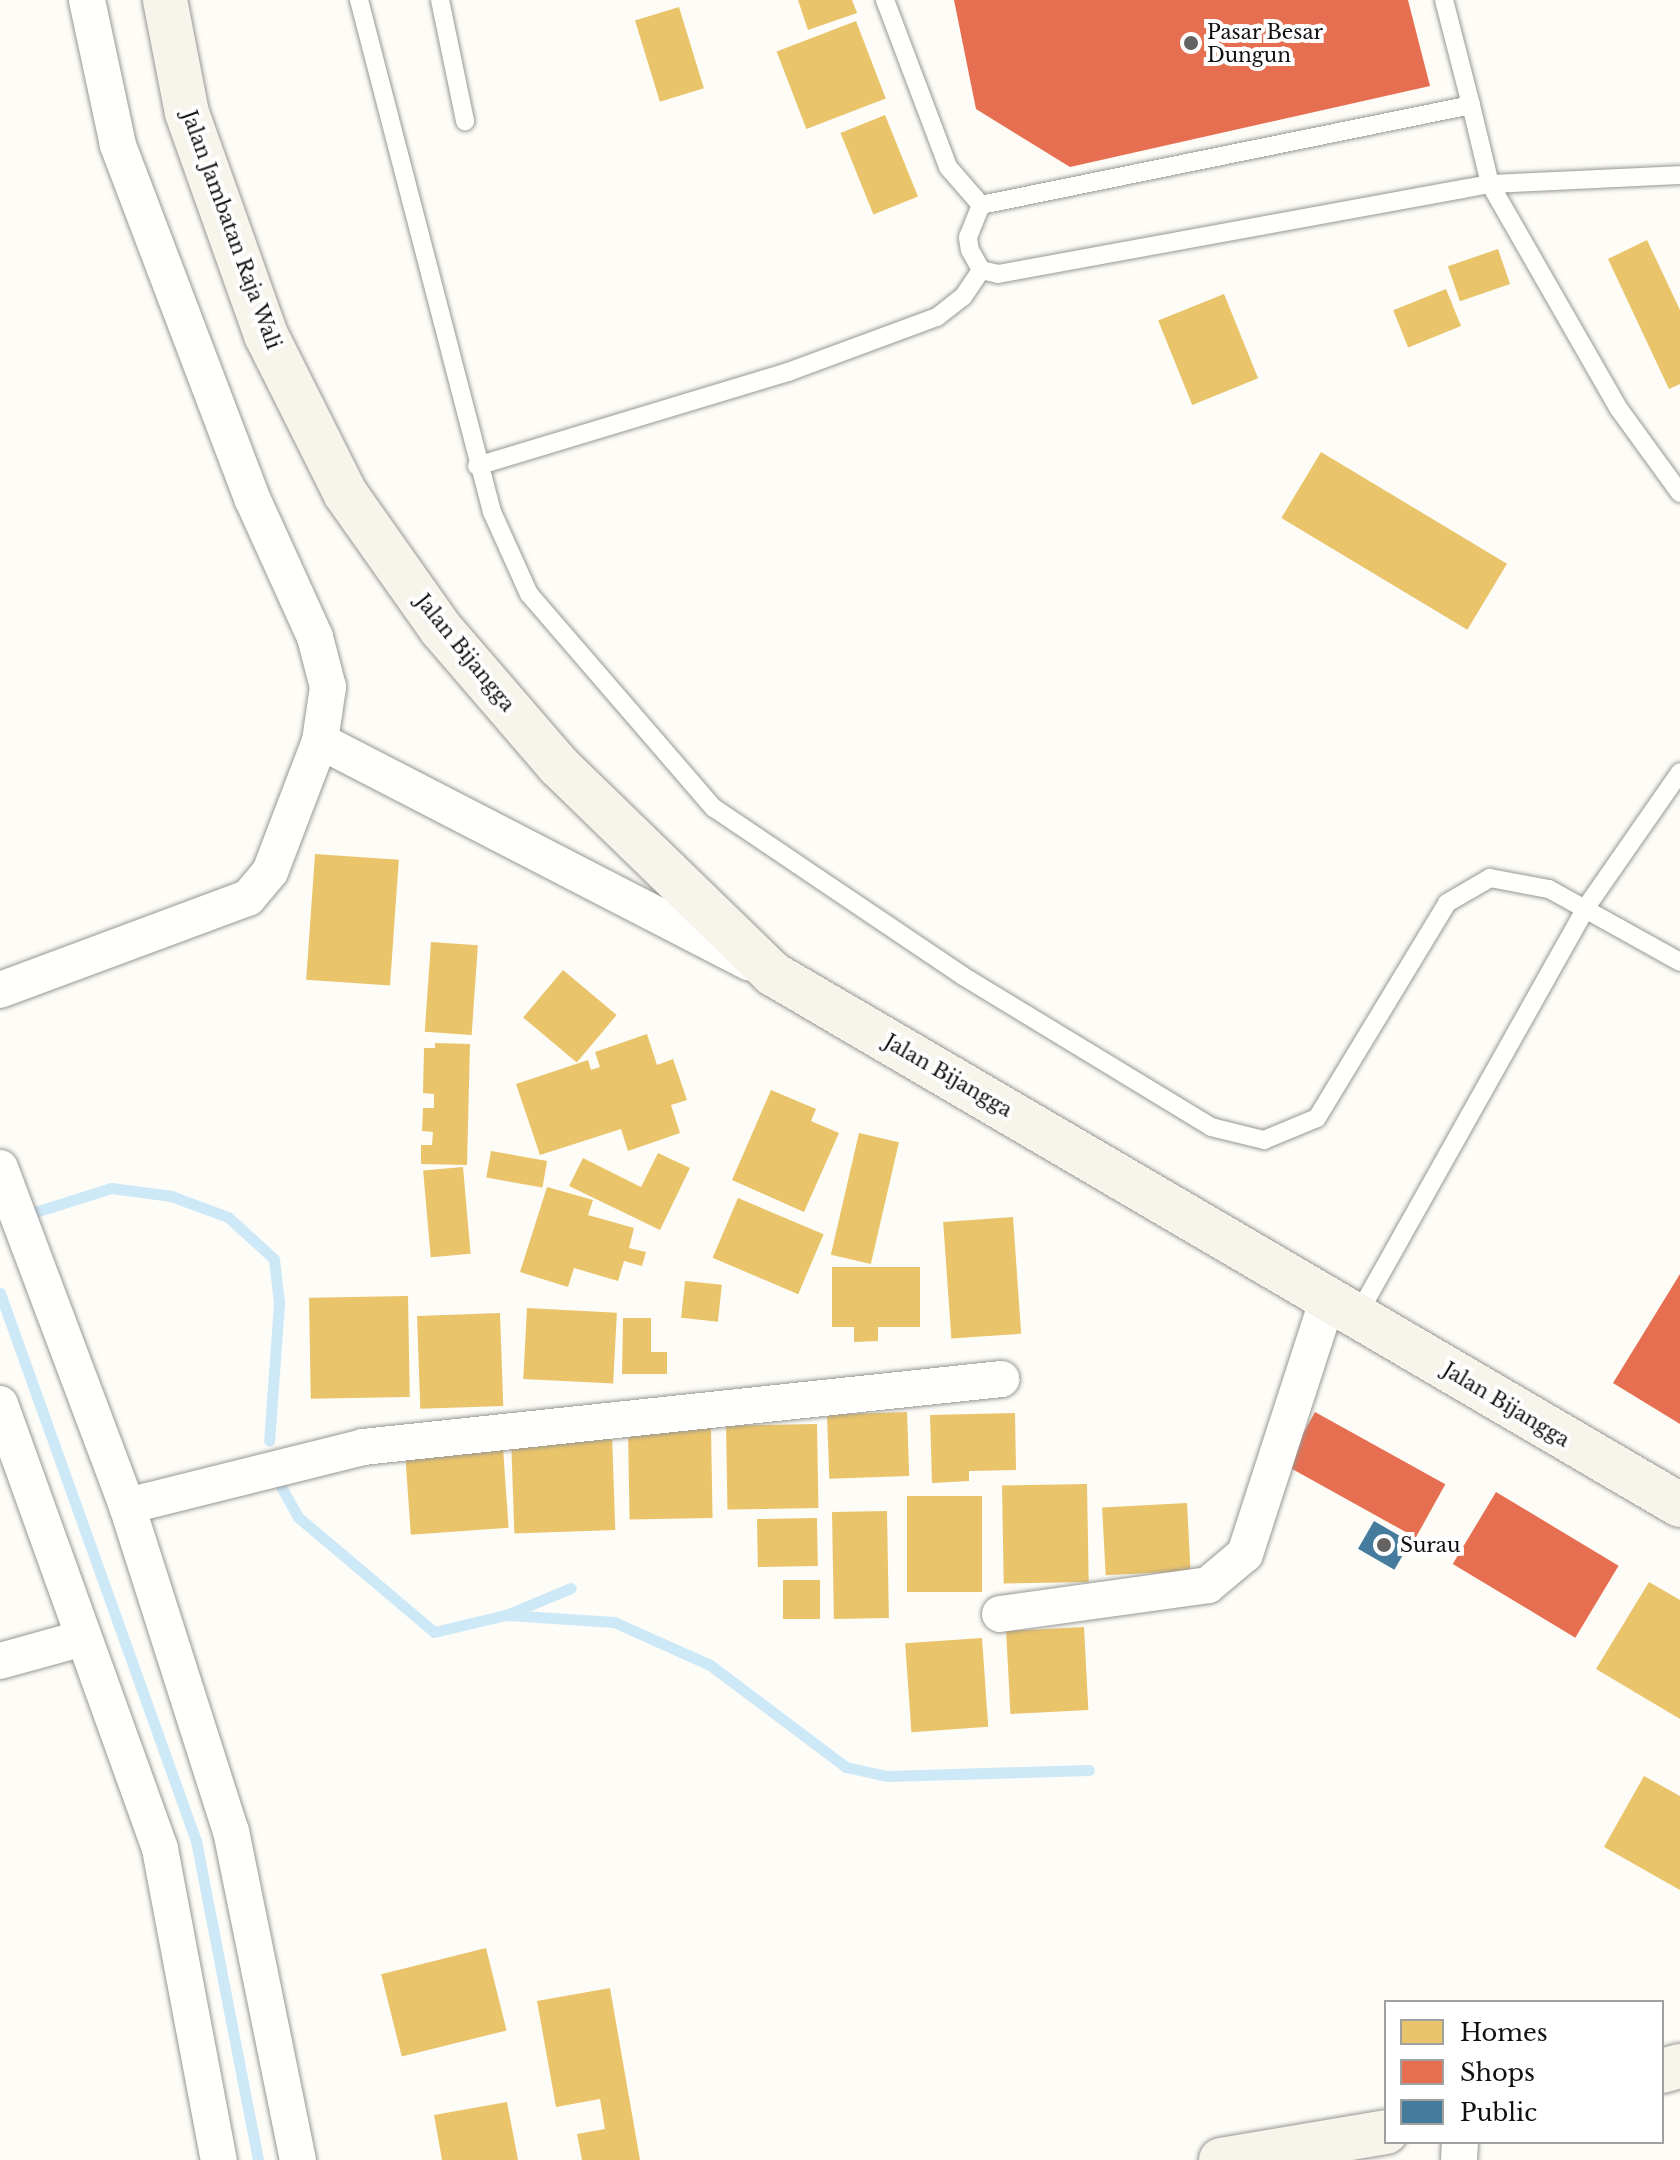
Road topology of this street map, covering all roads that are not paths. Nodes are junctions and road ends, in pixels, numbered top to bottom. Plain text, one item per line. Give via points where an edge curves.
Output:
1 (87, 0) edge
2 (165, 0) edge
3 (359, 0) edge
4 (440, 0) edge
5 (885, 0) edge
6 (1444, 0) edge
7 (1471, 105) junction
8 (465, 121) dead end
9 (1680, 175) edge
10 (1490, 184) junction
11 (981, 205) junction
12 (981, 270) junction
13 (477, 466) junction
14 (345, 493) joint
15 (1680, 493) edge
16 (320, 741) junction
17 (1680, 772) edge
18 (1587, 906) junction
19 (1680, 962) edge
20 (773, 974) junction
21 (0, 990) edge
22 (0, 1168) edge
23 (1342, 1307) junction
24 (1001, 1379) dead end
25 (0, 1404) edge
26 (1680, 1505) edge
27 (127, 1506) junction
28 (1000, 1614) dead end
29 (80, 1639) junction
30 (0, 1661) edge
31 (1384, 2132) edge
32 (219, 2160) edge
33 (298, 2160) edge
34 (1221, 2160) edge

1 - 16 street via 118,145 252,498 315,637 328,687
2 - 14 main road, Jalan Jambatan Raja Wali via 187,113 266,335
3 - 13 lane
4 - 8 lane
5 - 11 lane via 948,167
6 - 7 lane
7 - 10 lane
7 - 11 lane
9 - 10 lane
10 - 12 lane via 1026,271
10 - 15 lane via 1619,409
11 - 12 lane via 968,238
12 - 13 lane via 963,297 937,317 788,372
13 - 18 lane via 529,594 714,808 963,976 1211,1127 1264,1140 1317,1118 1447,903 1490,878 1549,889
14 - 20 main road, Jalan Bijangga via 441,629 559,766
16 - 20 street
16 - 21 street via 270,872 248,898
17 - 18 lane
18 - 19 lane
18 - 23 lane
20 - 23 main road, Jalan Bijangga
22 - 27 street
23 - 26 main road, Jalan Bijangga
23 - 28 street via 1245,1554 1208,1585
24 - 27 street via 363,1447
25 - 29 street via 42,1511
27 - 33 street via 231,1831
29 - 30 street
29 - 32 street via 160,1849
31 - 34 main road

